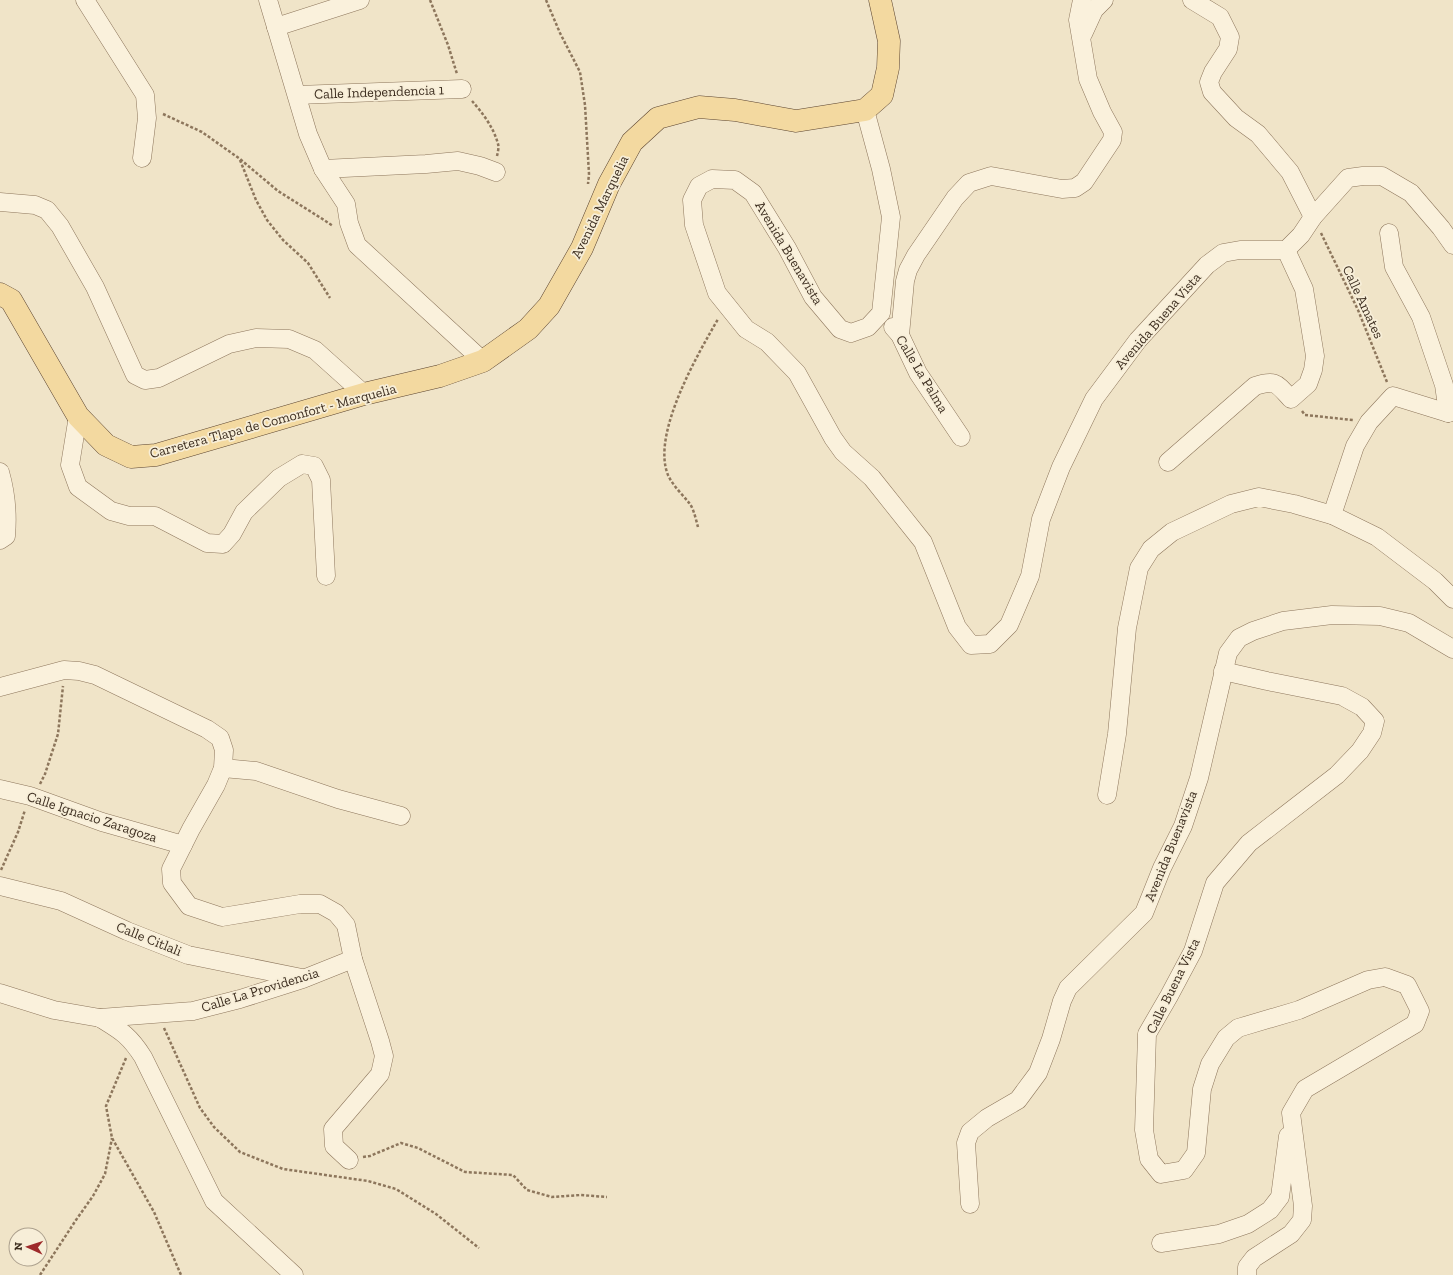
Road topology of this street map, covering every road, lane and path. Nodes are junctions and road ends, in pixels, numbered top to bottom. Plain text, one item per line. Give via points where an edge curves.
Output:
1 (85, 0) edge
2 (268, 0) edge
3 (360, 0) edge
4 (430, 0) edge
5 (546, 0) edge
6 (880, 0) edge
7 (1082, 0) edge
8 (1104, 0) edge
9 (1192, 0) edge
10 (276, 27) junction
11 (1080, 38) junction
12 (462, 89) junction
13 (296, 95) junction
14 (865, 110) junction
15 (162, 114) dead end
16 (142, 158) dead end
17 (240, 159) junction
18 (323, 169) junction
19 (496, 172) joint
20 (588, 189) dead end
21 (0, 202) edge
22 (1313, 217) junction
23 (335, 228) dead end
24 (1389, 233) dead end
25 (1453, 245) edge
26 (1286, 250) junction
27 (0, 294) edge
28 (330, 298) dead end
29 (727, 304) junction
30 (881, 312) junction
31 (900, 335) junction
32 (483, 361) junction
33 (364, 394) junction
34 (1393, 396) junction
35 (1291, 399) junction
36 (1450, 412) edge
37 (78, 416) junction
38 (1369, 422) junction
39 (961, 437) dead end
40 (1168, 462) dead end
41 (0, 472) edge
42 (1332, 515) junction
43 (698, 527) dead end
44 (0, 540) edge
45 (326, 576) dead end
46 (1453, 599) edge
47 (971, 645) joint
48 (1453, 649) edge
49 (64, 670) junction
50 (1223, 671) junction
51 (0, 687) edge
52 (223, 768) junction
53 (0, 789) edge
54 (1107, 795) dead end
55 (30, 796) junction
56 (401, 816) dead end
57 (183, 845) junction
58 (0, 873) edge
59 (0, 886) edge
60 (353, 960) junction
61 (303, 978) junction
62 (0, 993) edge
63 (157, 1013) junction
64 (100, 1018) junction
65 (132, 1041) junction
66 (1291, 1114) junction
67 (112, 1138) junction
68 (349, 1160) joint
69 (607, 1197) dead end
70 (970, 1204) dead end
71 (1161, 1243) dead end
72 (479, 1248) dead end
73 (40, 1275) edge
74 (181, 1275) edge
75 (294, 1275) edge
76 (1247, 1275) edge

1 - 16 street via 145,95 147,118
2 - 10 street
3 - 10 street
4 - 12 path
5 - 20 path via 580,72 585,105
6 - 14 main road via 889,41 888,68 882,96
7 - 11 street via 1078,20
8 - 11 street via 1094,10
9 - 22 street via 1220,17 1230,37 1228,49 1209,82 1212,92 1236,118 1258,134 1290,172
10 - 13 street
11 - 31 street via 1088,79 1113,132 1112,140 1084,182 1075,188 1062,190 991,176 969,183 955,198 908,270
12 - 13 street, Calle Independencia 1
12 - 19 path via 480,110 499,145
13 - 18 street via 308,134
14 - 30 street via 891,217
14 - 32 main road, Avenida Marquelia via 796,121 735,110 699,107 658,118 632,142 609,184 582,248 549,306 528,329
15 - 17 path via 202,132
17 - 23 path via 278,191
17 - 28 path via 267,220 308,263
18 - 19 street via 458,161
18 - 32 street via 346,204 349,223 357,245
21 - 33 street via 35,205 47,210 60,226 95,287 135,375 145,380 160,378 229,344 256,338 289,339 315,350
22 - 25 street via 1348,178 1382,176 1411,193
22 - 26 street via 1301,235
22 - 34 path, Calle Amates via 1358,310
24 - 36 street via 1394,267 1421,317 1444,385
26 - 35 street via 1304,289 1315,356 1308,384
26 - 47 street, Avenida Buena Vista via 1240,250 1223,253 1207,265 1138,340 1094,399 1061,467 1041,519 1030,576 1010,625 990,644
27 - 37 main road, Carretera Tlapa de Comonfort - Marquelia via 11,300
29 - 30 street, Avenida Buenavista via 717,293 694,224 692,200 699,186 712,179 735,180 753,193 788,248 813,297 840,330 851,333 868,327
29 - 43 path via 681,388 666,436 664,455 668,475 690,505
29 - 47 street, Avenida Buenavista via 746,330 767,342 797,373 843,452 872,478 923,542 957,627
30 - 31 street, Calle La Palma
31 - 39 street, Calle La Palma via 918,373
32 - 33 main road, Carretera Tlapa de Comonfort - Marquelia via 440,376
33 - 37 main road, Carretera Tlapa de Comonfort - Marquelia via 156,455 131,457 106,445
34 - 36 street
34 - 38 street
35 - 38 path via 1305,415
35 - 40 street via 1277,384 1267,382 1255,386
37 - 45 street via 70,465 78,487 111,511 129,516 155,516 207,543 223,544 232,534 244,512 279,478 302,464 314,466 321,480
38 - 42 street via 1355,446
41 - 44 street via 8,515 6,536
42 - 46 street via 1377,537 1435,581
42 - 54 street via 1259,497 1231,504 1172,532 1151,549 1139,568 1127,628 1117,734
48 - 50 street, Avenida Buenavista via 1409,623 1380,616 1332,615 1283,621 1239,638 1228,653
49 - 51 street
49 - 52 street via 95,675 207,729 220,738 224,750
49 - 55 path via 58,734 45,774 37,791
50 - 66 street, Calle Buena Vista via 1342,696 1362,707 1375,721 1372,733 1356,756 1337,775 1249,843 1215,883 1193,951 1147,1034 1144,1130 1149,1160 1161,1174 1184,1170 1196,1152 1202,1089 1210,1064 1226,1038 1238,1028 1299,1010 1368,980 1385,977 1407,985 1420,1011 1415,1024 1305,1089
50 - 70 street, Avenida Buenavista via 1199,778 1182,826 1144,913 1068,988 1038,1073 1018,1100 987,1118 970,1132 966,1143
52 - 56 street via 256,770 338,799
52 - 57 street
53 - 55 street, Calle Ignacio Zaragoza
55 - 57 street, Calle Ignacio Zaragoza via 102,822
55 - 58 path
57 - 60 street via 171,869 172,883 189,906 222,917 300,904 320,904 336,913 346,925
59 - 61 street, Calle Citlali via 61,901 126,931 188,955
60 - 61 street, Calle La Providencia
60 - 68 street via 384,1056 380,1074 333,1129 334,1146
61 - 63 street, Calle La Providencia via 240,999 193,1011
62 - 64 street, Calle La Providencia via 54,1010
63 - 64 street, Calle La Providencia
63 - 72 path via 200,1108 214,1127 240,1152 283,1169 368,1181 396,1189 436,1214
64 - 65 street via 123,1032
65 - 67 path via 106,1106
65 - 75 street via 143,1057 214,1201
66 - 71 street via 1280,1197 1270,1210 1248,1224 1219,1234
66 - 76 street via 1304,1206 1302,1220 1292,1234 1254,1258 1247,1267
67 - 73 path via 105,1174 94,1196
67 - 74 path via 154,1212
68 - 69 path via 370,1156 401,1143 418,1148 465,1172 513,1175 527,1190 552,1197

